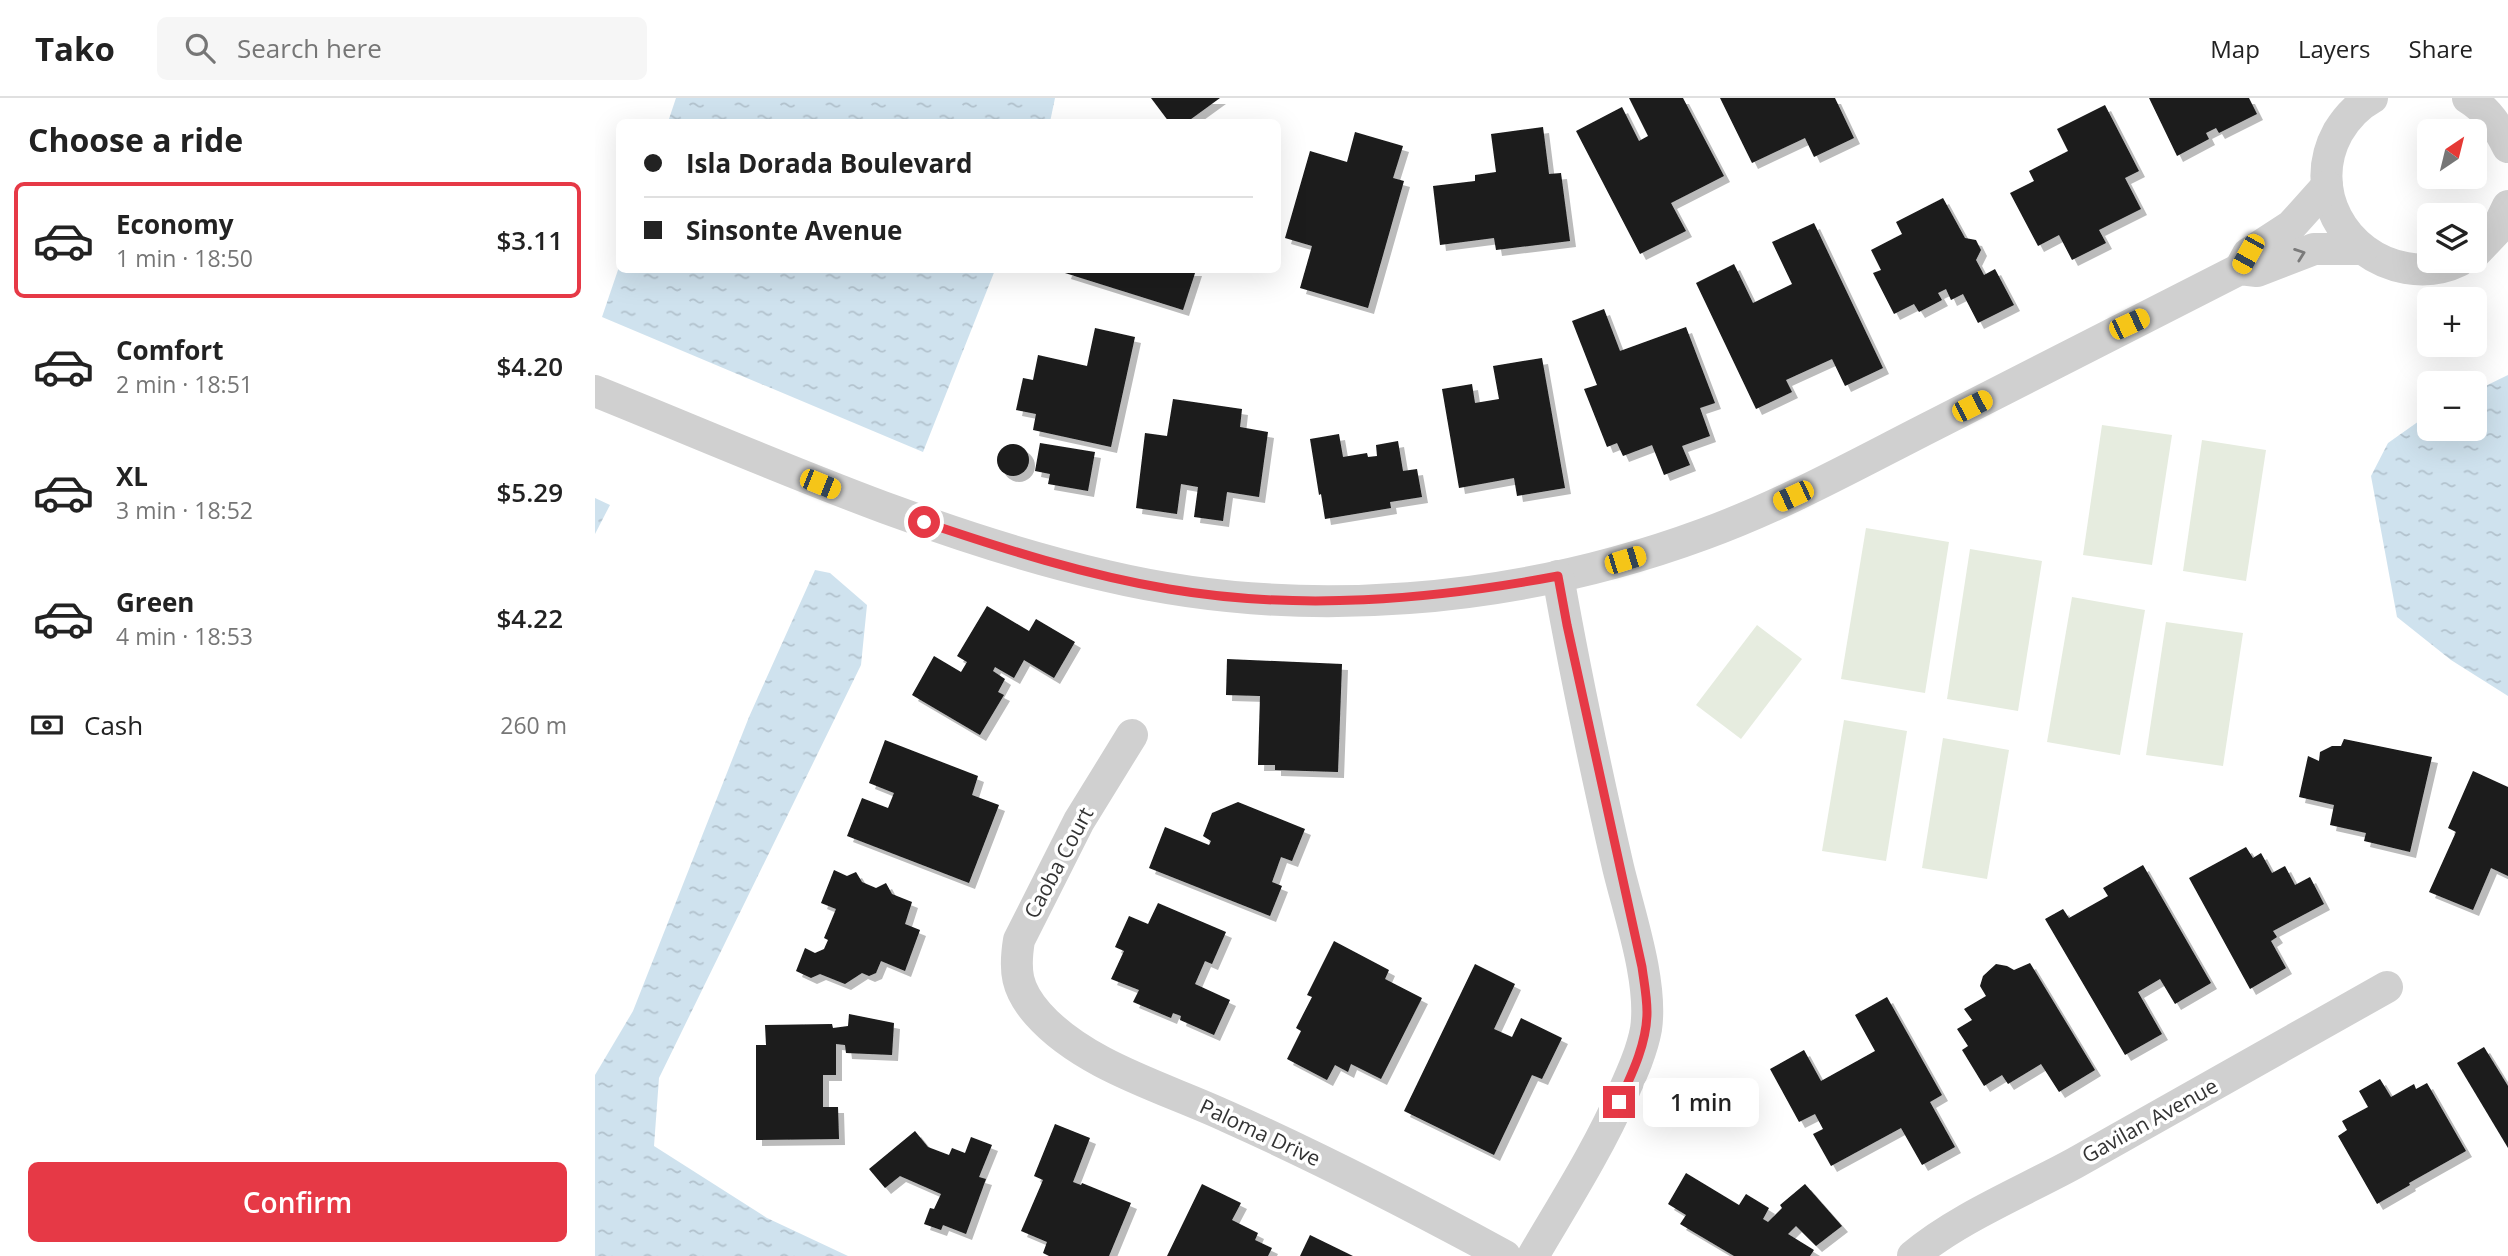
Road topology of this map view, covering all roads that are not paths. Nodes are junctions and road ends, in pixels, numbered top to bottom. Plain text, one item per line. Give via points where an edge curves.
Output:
1 (2372, 98) edge
2 (2485, 102) edge
3 (2348, 109) edge
4 (2508, 148) edge
5 (2327, 186) junction
6 (2508, 206) edge
7 (2487, 240) edge
8 (2362, 249) junction
9 (2240, 269) junction
10 (2417, 270) edge
11 (595, 391) edge
12 (1558, 576) junction
13 (1132, 736) dead end
14 (2387, 987) dead end
15 (1025, 998) joint
16 (1505, 1256) edge
17 (1533, 1256) edge
18 (1913, 1256) edge

1 - 3 street
2 - 4 street
3 - 5 street via 2334,141
5 - 8 street via 2344,232
5 - 9 street via 2291,226 2248,254
6 - 7 street
9 -> 8 street via 2257,271 2315,249
8 - 10 street via 2388,265
9 - 12 street via 1778,503 1664,548
11 - 12 street via 836,490 981,542 1169,589 1226,597 1338,601 1453,592
12 - 17 street via 1642,967 1647,1010 1639,1055 1611,1121
13 - 15 street, Caoba Court via 1079,821 1019,940 1017,979
14 - 18 street, Gavilan Avenue via 1951,1229
15 - 16 street, Paloma Drive via 1057,1033 1097,1059 1265,1134

